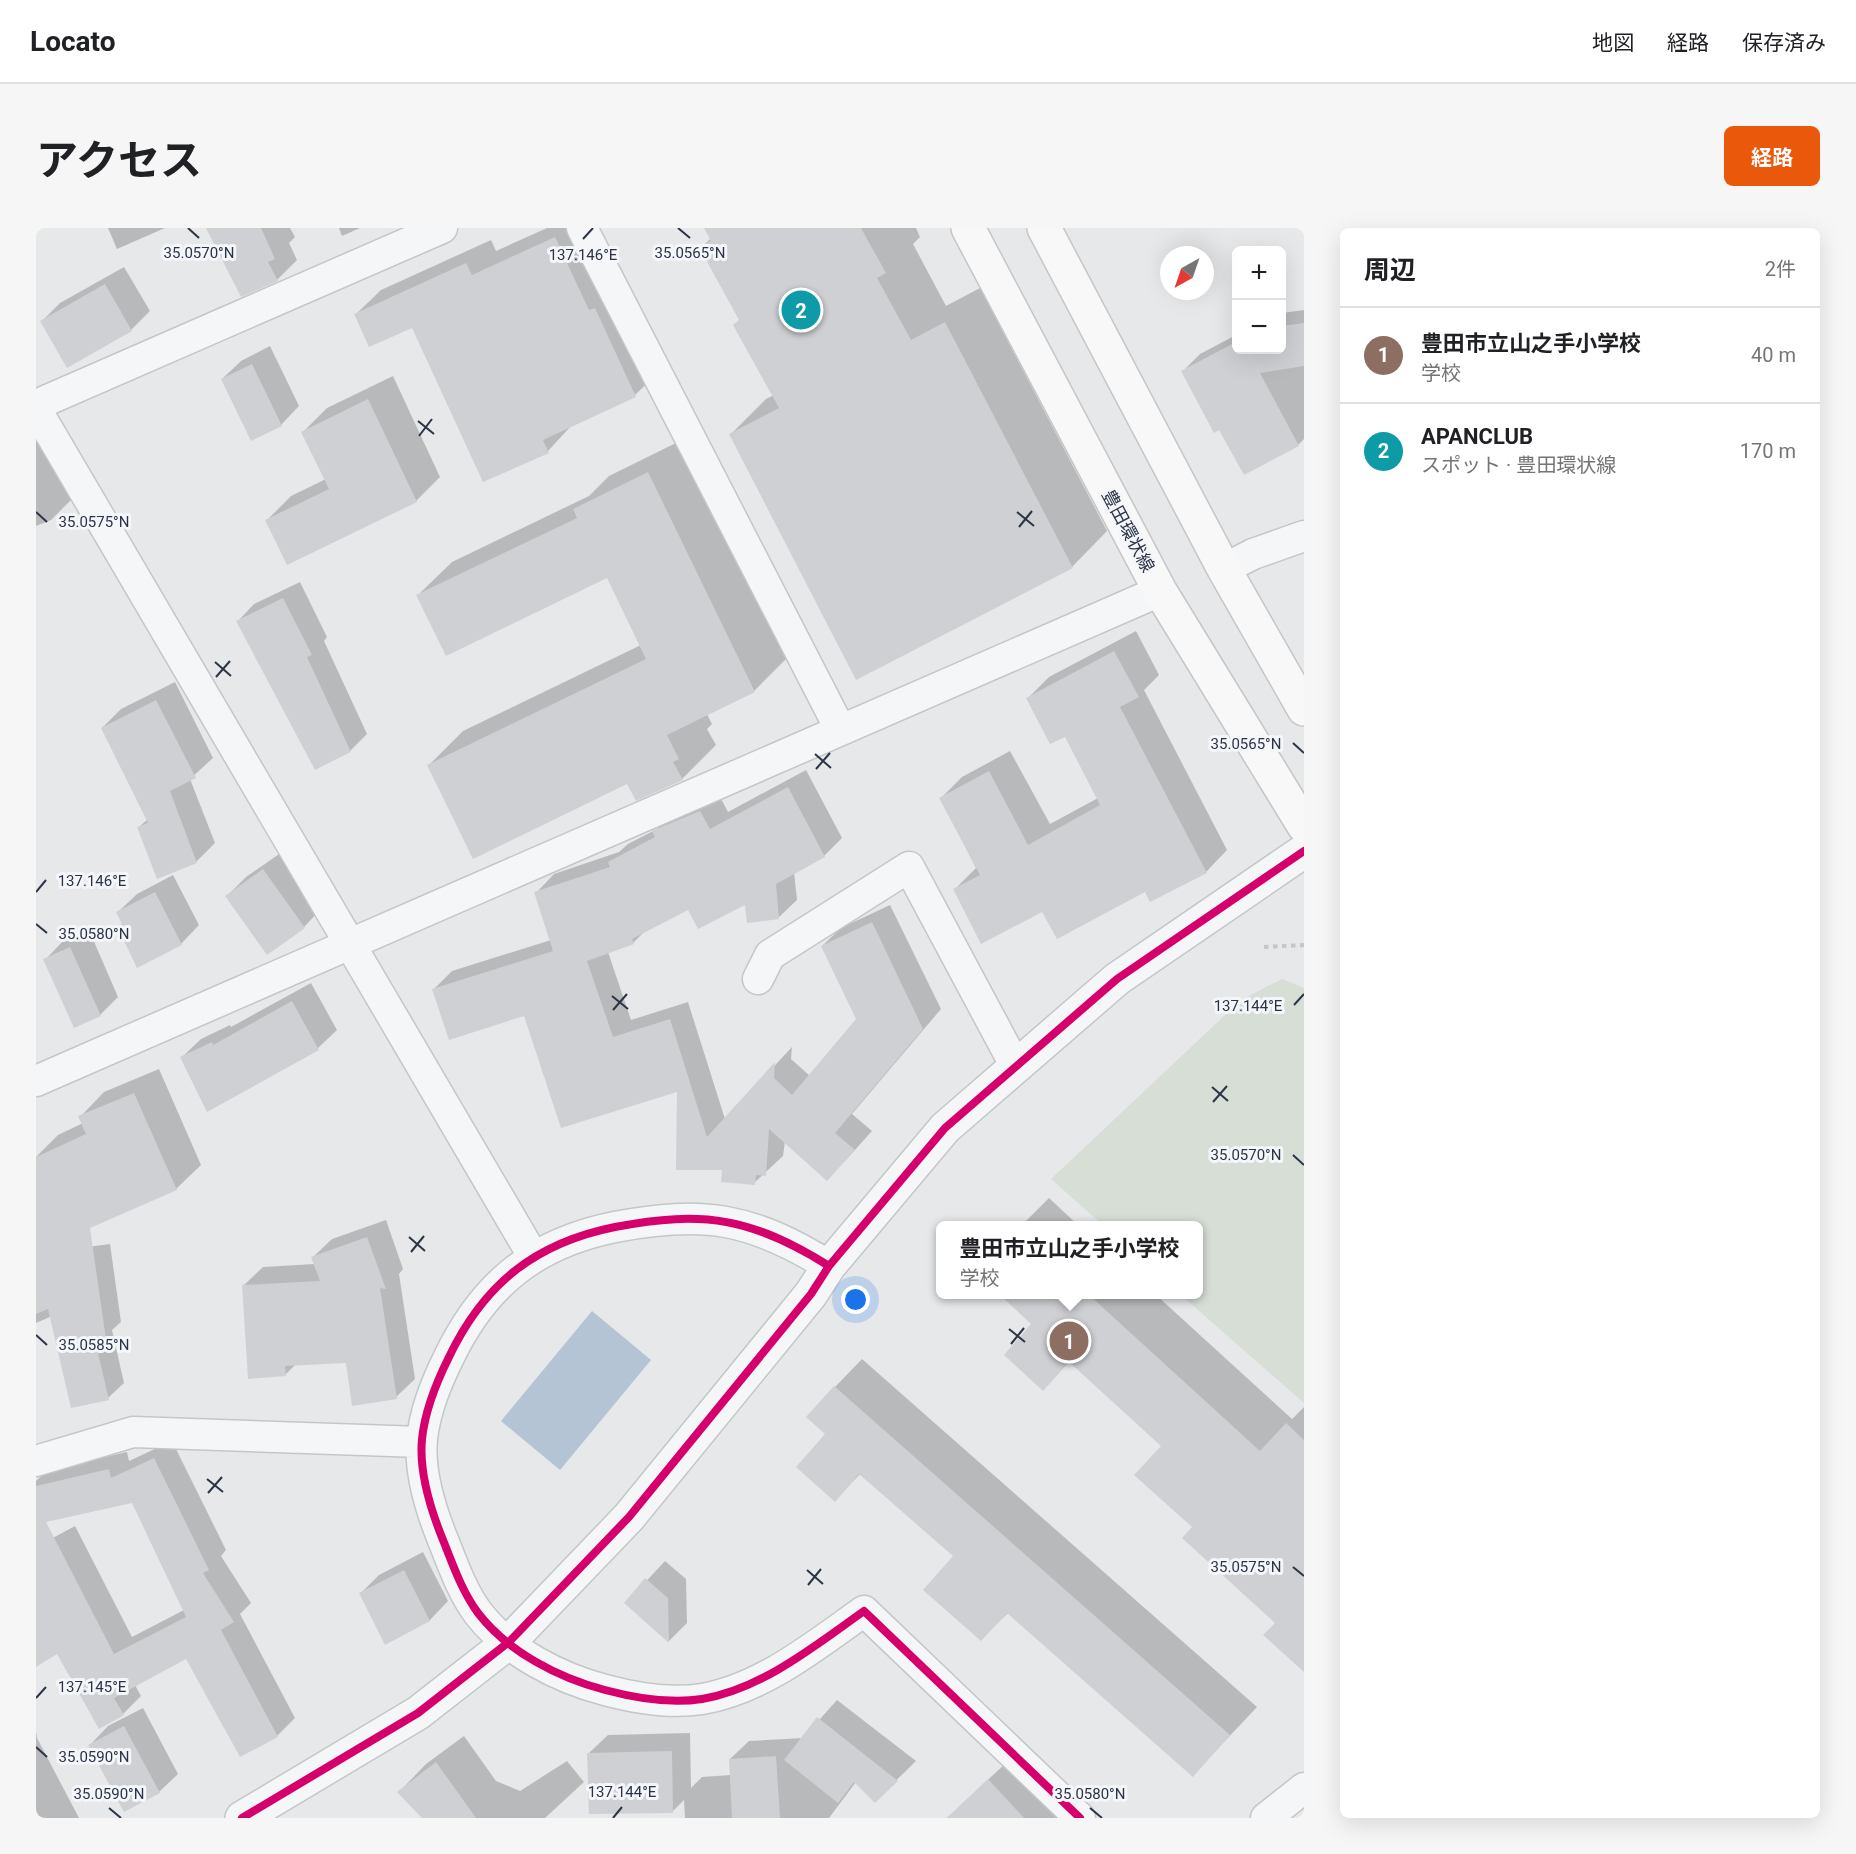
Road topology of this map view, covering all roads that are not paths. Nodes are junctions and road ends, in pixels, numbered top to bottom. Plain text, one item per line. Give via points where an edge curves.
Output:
1 (441, 228) edge
2 (582, 228) edge
3 (968, 228) edge
4 (1044, 228) edge
5 (36, 407) edge
6 (1304, 536) edge
7 (1224, 569) junction
8 (1160, 591) junction
9 (1304, 709) edge
10 (840, 729) junction
11 (1304, 826) edge
12 (1304, 851) edge
13 (352, 945) junction
14 (758, 979) dead end
15 (1016, 1067) junction
16 (36, 1081) edge
17 (534, 1256) junction
18 (829, 1266) junction
19 (422, 1442) junction
20 (36, 1461) edge
21 (509, 1642) junction
22 (1304, 1788) edge
23 (242, 1818) edge
24 (1080, 1818) edge
25 (1266, 1818) edge

1 - 5 street
2 - 10 street
3 - 8 main road, 豊田環状線
4 - 7 main road
5 - 13 street
6 - 7 street
7 - 9 main road
8 - 10 street
8 - 11 main road, 豊田環状線
10 - 13 street
12 - 15 street via 1117,979
13 - 16 street
13 - 17 street
14 - 15 street via 770,955 909,867
15 - 18 street via 945,1128
17 - 18 street via 604,1229 686,1217 752,1227 790,1242
17 - 19 street via 495,1287 461,1330 438,1379
18 - 21 street via 797,1311 629,1517
19 - 20 street via 133,1432
19 - 21 street via 434,1517 460,1583 479,1614
21 - 23 street via 418,1713
21 - 24 street via 547,1668 586,1685 664,1700 702,1699 740,1688 792,1660 864,1611
22 - 25 street

